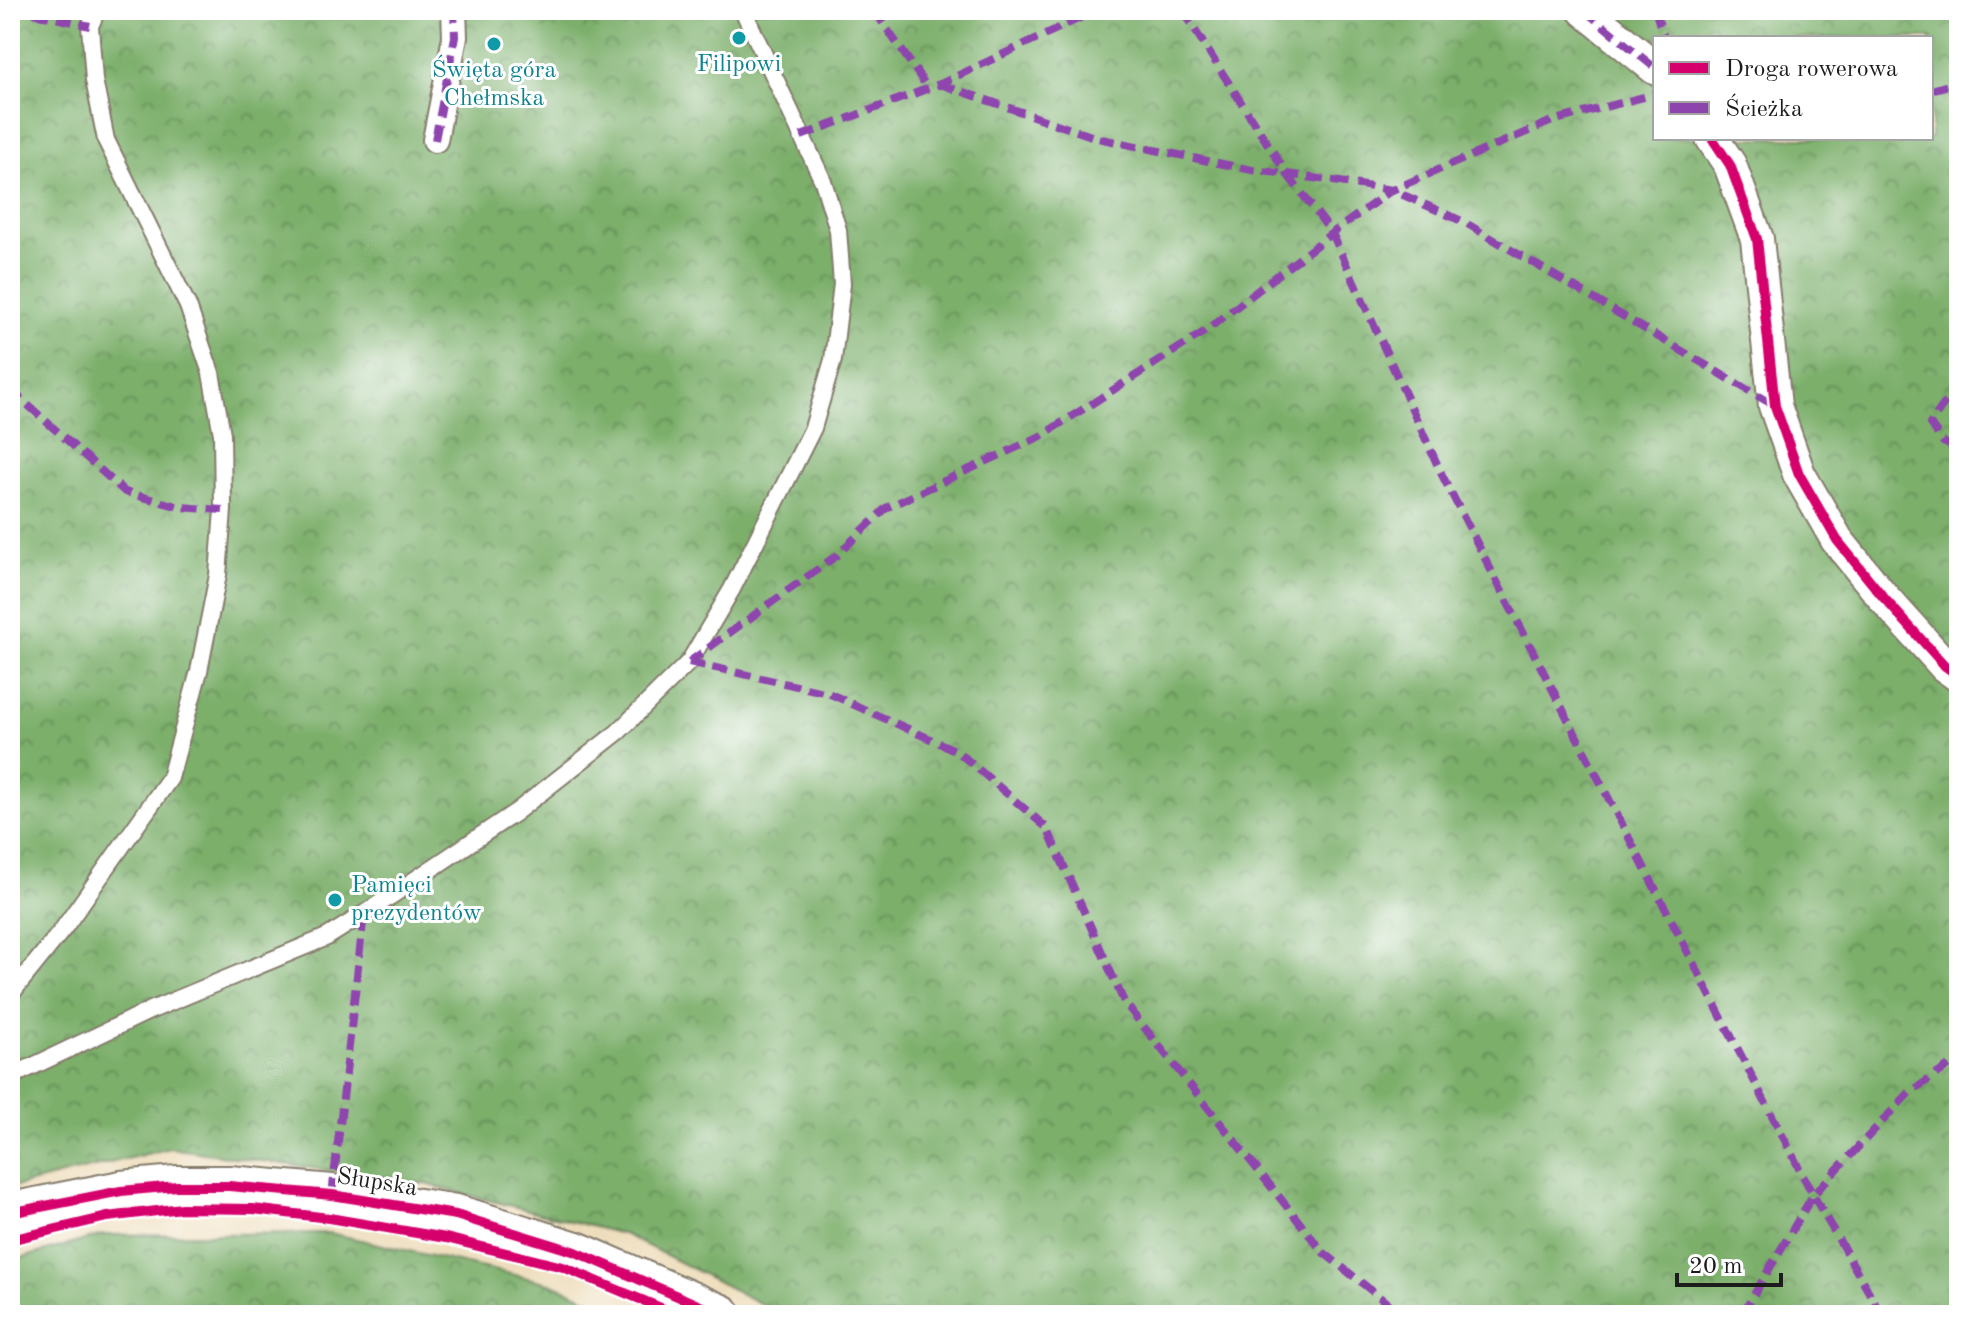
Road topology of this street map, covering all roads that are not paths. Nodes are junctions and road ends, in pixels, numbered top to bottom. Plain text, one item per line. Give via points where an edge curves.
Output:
1 (97, 10) edge
2 (454, 10) edge
3 (743, 10) edge
4 (1584, 10) edge
5 (1653, 66) edge
6 (435, 140) dead end
7 (1713, 140) edge
8 (1959, 676) edge
9 (10, 995) edge
10 (10, 1077) edge
11 (10, 1213) edge
12 (721, 1315) edge

1 - 9 lane via 90,26 106,140 188,306 211,373 222,434 218,575 170,778
2 - 6 street via 455,37
3 - 10 lane via 823,181 838,230 842,284 833,360 813,428 689,662 618,732 527,803 327,937 149,1011
4 - 5 street
7 - 8 street via 1730,165 1757,239 1775,406 1799,474 1837,540
11 - 12 street, Słupska via 121,1191 177,1186 332,1195 456,1215 576,1252

